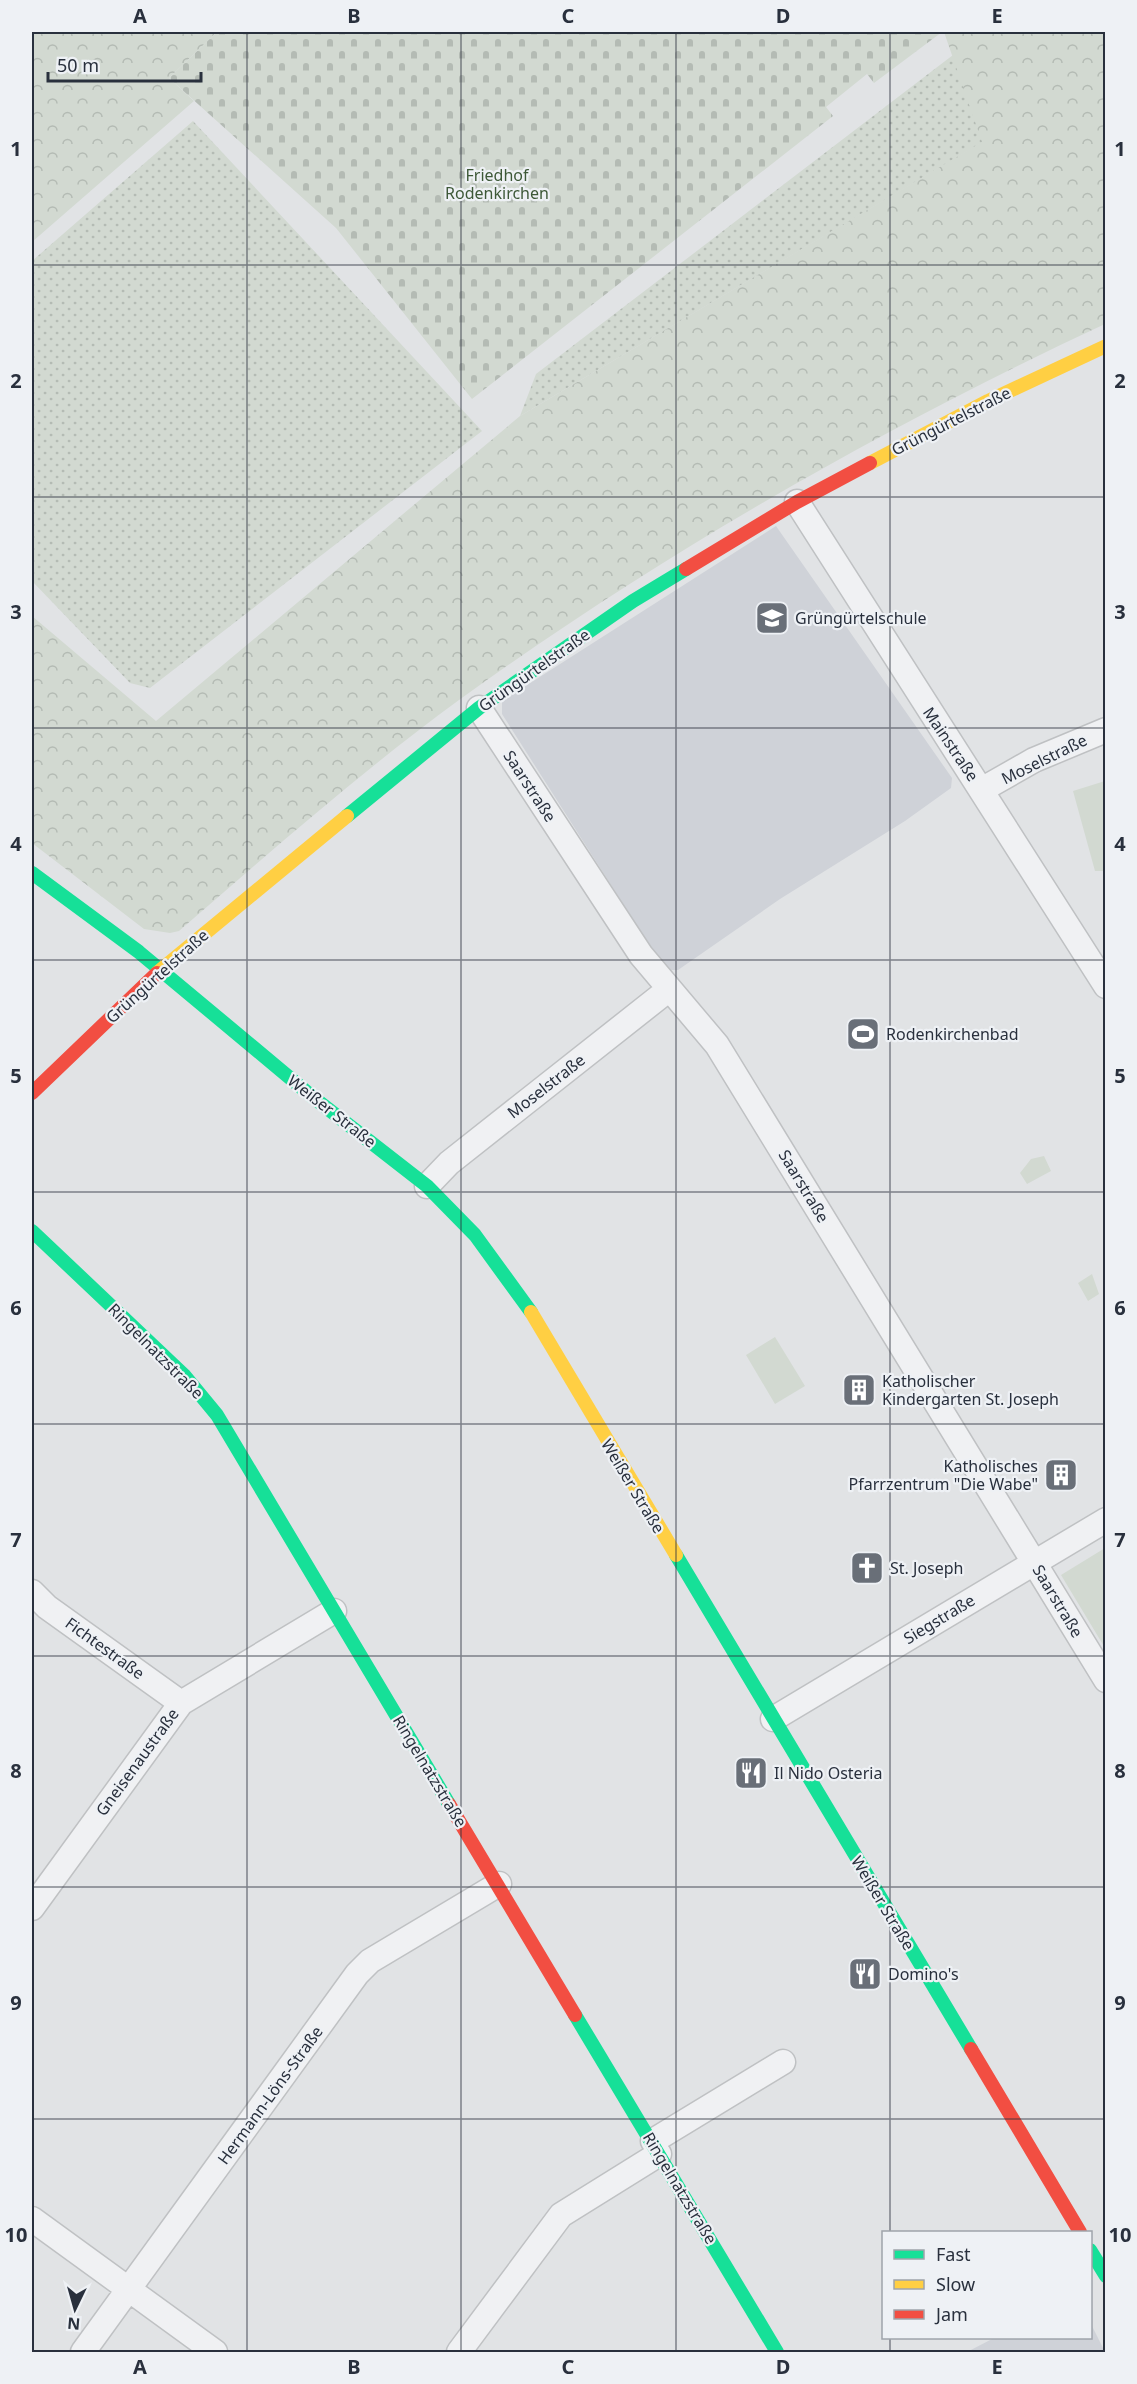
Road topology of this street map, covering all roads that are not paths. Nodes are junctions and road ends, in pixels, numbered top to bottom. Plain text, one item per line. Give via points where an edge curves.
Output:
1 (1106, 346) edge
2 (797, 502) junction
3 (479, 708) junction
4 (1106, 730) edge
5 (983, 789) junction
6 (32, 873) edge
7 (161, 969) junction
8 (1106, 986) edge
9 (668, 990) junction
10 (32, 1093) edge
11 (427, 1186) junction
12 (32, 1231) edge
13 (1106, 1520) edge
14 (1034, 1562) junction
15 (32, 1592) edge
16 (334, 1611) junction
17 (1106, 1680) edge
18 (181, 1702) junction
19 (773, 1719) junction
20 (498, 1884) junction
21 (32, 1908) edge
22 (783, 2062) dead end
23 (656, 2147) junction
24 (32, 2219) edge
25 (1079, 2231) edge
26 (1092, 2253) edge
27 (1106, 2276) edge
28 (129, 2291) junction
29 (83, 2352) edge
30 (214, 2352) edge
31 (459, 2352) edge
32 (777, 2352) edge

1 - 2 street, Grüngürtelstraße via 988,401
2 - 3 street, Grüngürtelstraße via 633,601
2 - 5 street, Mainstraße via 971,777
3 - 7 street, Grüngürtelstraße
3 - 9 street, Saarstraße
4 - 5 street, Moselstraße via 1034,760
5 - 8 street, Mainstraße
6 - 7 street, Weißer Straße
7 - 10 street, Grüngürtelstraße
7 - 11 street, Weißer Straße via 314,1098
9 - 11 street, Moselstraße via 449,1163
9 - 14 street, Saarstraße via 717,1045
11 - 19 street, Weißer Straße via 475,1235 530,1311
12 - 16 street, Ringelnatzstraße via 184,1375 217,1414
13 - 14 street, Siegstraße
14 - 17 street, Saarstraße
14 - 19 street, Siegstraße
15 - 18 street, Fichtestraße via 47,1607
16 - 18 street, Gneisenaustraße
16 - 20 street, Ringelnatzstraße
18 - 21 street, Gneisenaustraße
19 - 25 street, Weißer Straße
20 - 23 street, Ringelnatzstraße
20 - 28 street, Hermann-Löns-Straße via 370,1961 357,1974
22 - 23 street
23 - 31 street via 552,2225
23 - 32 street, Ringelnatzstraße
24 - 28 street
26 - 27 street
28 - 29 street, Hermann-Löns-Straße
28 - 30 street

